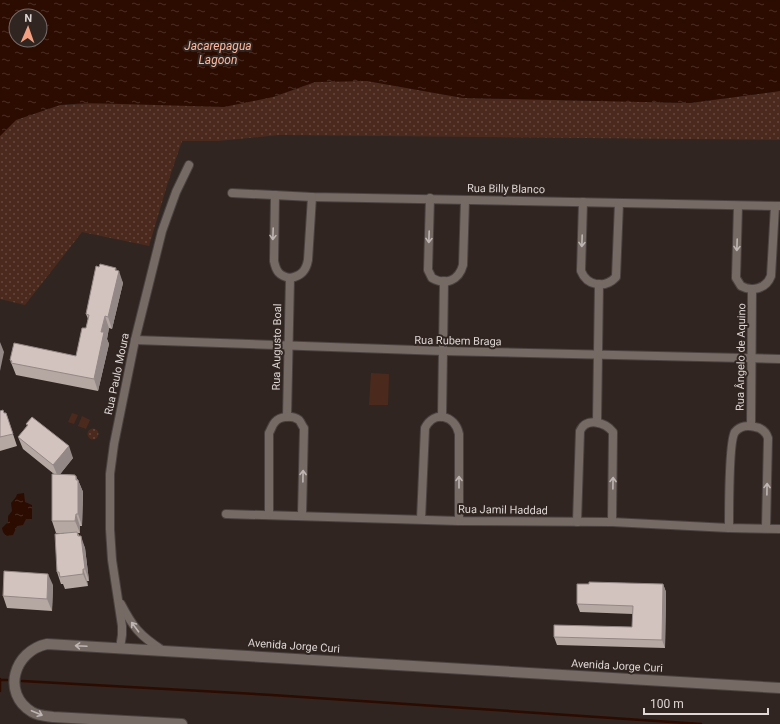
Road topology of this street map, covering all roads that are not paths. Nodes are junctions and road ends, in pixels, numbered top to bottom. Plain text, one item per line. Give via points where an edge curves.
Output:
1 (189, 165) dead end
2 (232, 193) dead end
3 (275, 195) junction
4 (312, 197) junction
5 (430, 198) junction
6 (465, 200) junction
7 (583, 202) junction
8 (618, 203) junction
9 (738, 206) junction
10 (777, 206) edge
11 (290, 278) junction
12 (444, 281) junction
13 (599, 284) junction
14 (752, 289) junction
15 (135, 340) junction
16 (288, 347) junction
17 (443, 351) junction
18 (598, 355) junction
19 (752, 358) junction
20 (780, 358) edge
21 (287, 417) junction
22 (442, 417) junction
23 (597, 422) junction
24 (751, 426) junction
25 (226, 514) dead end
26 (269, 514) junction
27 (302, 515) junction
28 (420, 519) junction
29 (459, 521) junction
30 (577, 522) junction
31 (612, 522) junction
32 (729, 528) junction
33 (766, 528) junction
34 (780, 528) edge
35 (117, 596) junction
36 (120, 648) junction
37 (162, 650) junction
38 (780, 688) edge
39 (182, 724) edge

1 - 15 street, Rua Paulo Moura via 162,231
2 - 3 street, Rua Billy Blanco
3 - 4 street, Rua Billy Blanco
3 -> 11 street via 275,269
4 - 5 street, Rua Billy Blanco
4 - 11 street via 306,269
5 - 6 street, Rua Billy Blanco
5 -> 12 street via 428,270 432,278
6 - 7 street, Rua Billy Blanco
6 - 12 street via 463,265 457,277
7 - 8 street, Rua Billy Blanco
7 -> 13 street via 582,271 586,280
8 - 9 street, Rua Billy Blanco
8 - 13 street via 616,277 606,284
9 - 10 street, Rua Billy Blanco
9 -> 14 street, Rua Ângelo de Aquino via 736,278 741,286
10 - 14 street, Rua Ângelo de Aquino via 771,276 766,285
11 - 16 street, Rua Augusto Boal
12 - 17 street
13 - 18 street
14 - 19 street, Rua Ângelo de Aquino
15 - 16 street, Rua Rubem Braga
15 - 35 street, Rua Paulo Moura via 110,474 110,530
16 - 17 street, Rua Rubem Braga
16 - 21 street, Rua Augusto Boal
17 - 18 street, Rua Rubem Braga
17 - 22 street
18 - 19 street, Rua Rubem Braga
18 - 23 street
19 - 20 street, Rua Rubem Braga
19 - 24 street, Rua Ângelo de Aquino
21 - 26 street via 279,418 269,433
27 -> 21 street via 304,428 299,420
22 - 28 street via 427,422 425,428
29 -> 22 street via 458,427 449,418
23 - 30 street via 586,424 580,431
31 -> 23 street via 613,432 606,425
24 - 32 street, Rua Ângelo de Aquino via 742,427 734,435 731,452
33 -> 24 street, Rua Ângelo de Aquino via 768,438 759,427
25 - 26 street, Rua Jamil Haddad
26 - 27 street, Rua Jamil Haddad
27 - 28 street, Rua Jamil Haddad
28 - 29 street, Rua Jamil Haddad
29 - 30 street, Rua Jamil Haddad
30 - 31 street, Rua Jamil Haddad
31 - 32 street, Rua Jamil Haddad
32 - 33 street, Rua Jamil Haddad
33 - 34 street, Rua Jamil Haddad
35 - 36 street, Rua Paulo Moura via 122,626
37 -> 35 street, Rua Paulo Moura via 145,639 134,627
36 - 37 street, Avenida Jorge Curi
36 -> 39 street, Avenida Jorge Curi via 47,644 35,647 22,658 16,670 15,685 20,699 31,711 43,716
37 - 38 street, Avenida Jorge Curi

